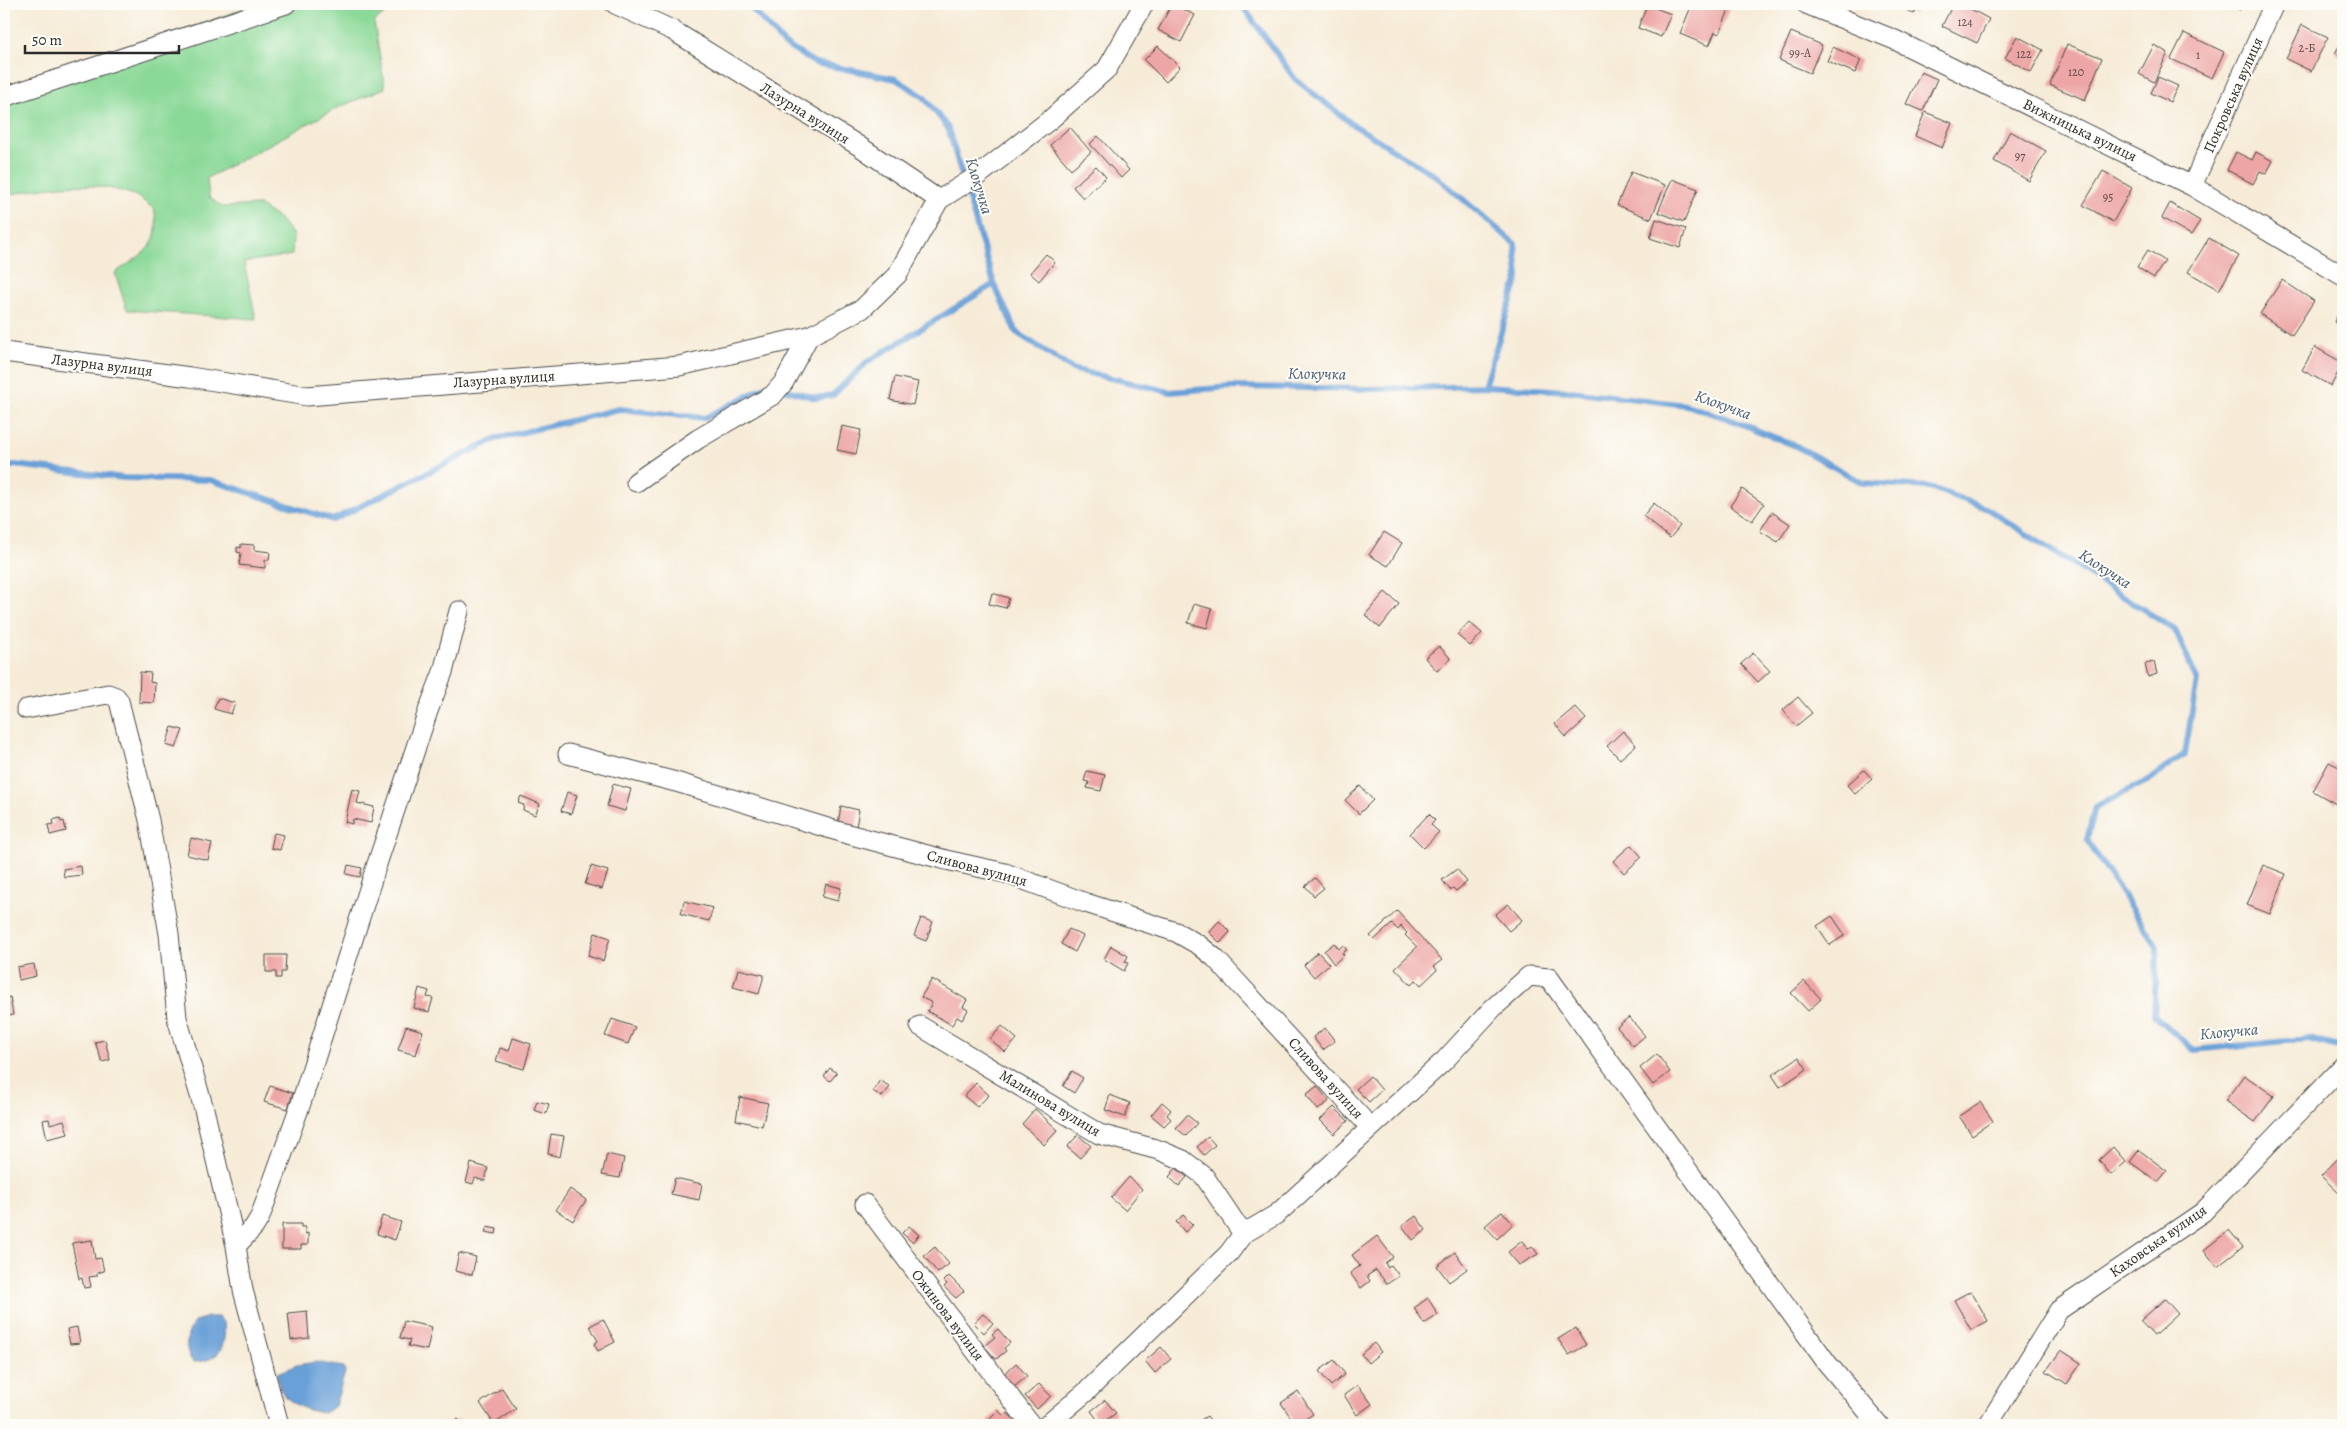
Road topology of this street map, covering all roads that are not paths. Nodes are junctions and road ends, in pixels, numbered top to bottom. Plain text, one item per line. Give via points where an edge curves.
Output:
1 (286, 4) edge
2 (615, 4) edge
3 (1144, 4) edge
4 (1806, 4) edge
5 (2274, 4) edge
6 (4, 97) edge
7 (2192, 186) junction
8 (939, 200) junction
9 (2343, 276) edge
10 (809, 336) junction
11 (4, 352) edge
12 (636, 482) dead end
13 (459, 611) dead end
14 (26, 709) dead end
15 (568, 754) dead end
16 (920, 1026) dead end
17 (2343, 1066) edge
18 (1370, 1127) junction
19 (865, 1204) dead end
20 (1243, 1234) junction
21 (236, 1246) junction
22 (279, 1425) edge
23 (1031, 1425) edge
24 (1047, 1425) edge
25 (1879, 1425) edge
26 (1988, 1425) edge

1 - 6 street
2 - 8 street, Лазурна вулиця via 672,30
3 - 8 street, Лазурна вулиця via 1107,69 1051,119 980,174
4 - 7 street, Вижницька вулиця via 1895,40
5 - 7 street, Покровська вулиця
7 - 9 street, Вижницька вулиця
8 - 10 street, Лазурна вулиця via 897,275 862,309
10 - 11 street, Лазурна вулиця via 679,366 307,396
10 - 12 street via 778,389
13 - 21 street via 443,672 372,879 301,1103 260,1217
14 - 21 street via 108,694 119,700 149,820 169,934 177,1018 199,1092
15 - 18 street, Сливова вулиця via 676,782 853,836 1006,873 1086,904 1176,932 1215,958
16 - 20 street, Малинова вулиця via 1099,1134 1183,1160 1204,1176
17 - 26 street, Каховська вулиця via 2203,1212 2059,1310
18 - 20 street via 1277,1214
18 - 25 street via 1445,1060 1493,1008 1529,976 1549,978 1828,1363
19 - 23 street, Ожинова вулиця
20 - 24 street via 1229,1253 1087,1391
21 - 22 street via 243,1290

